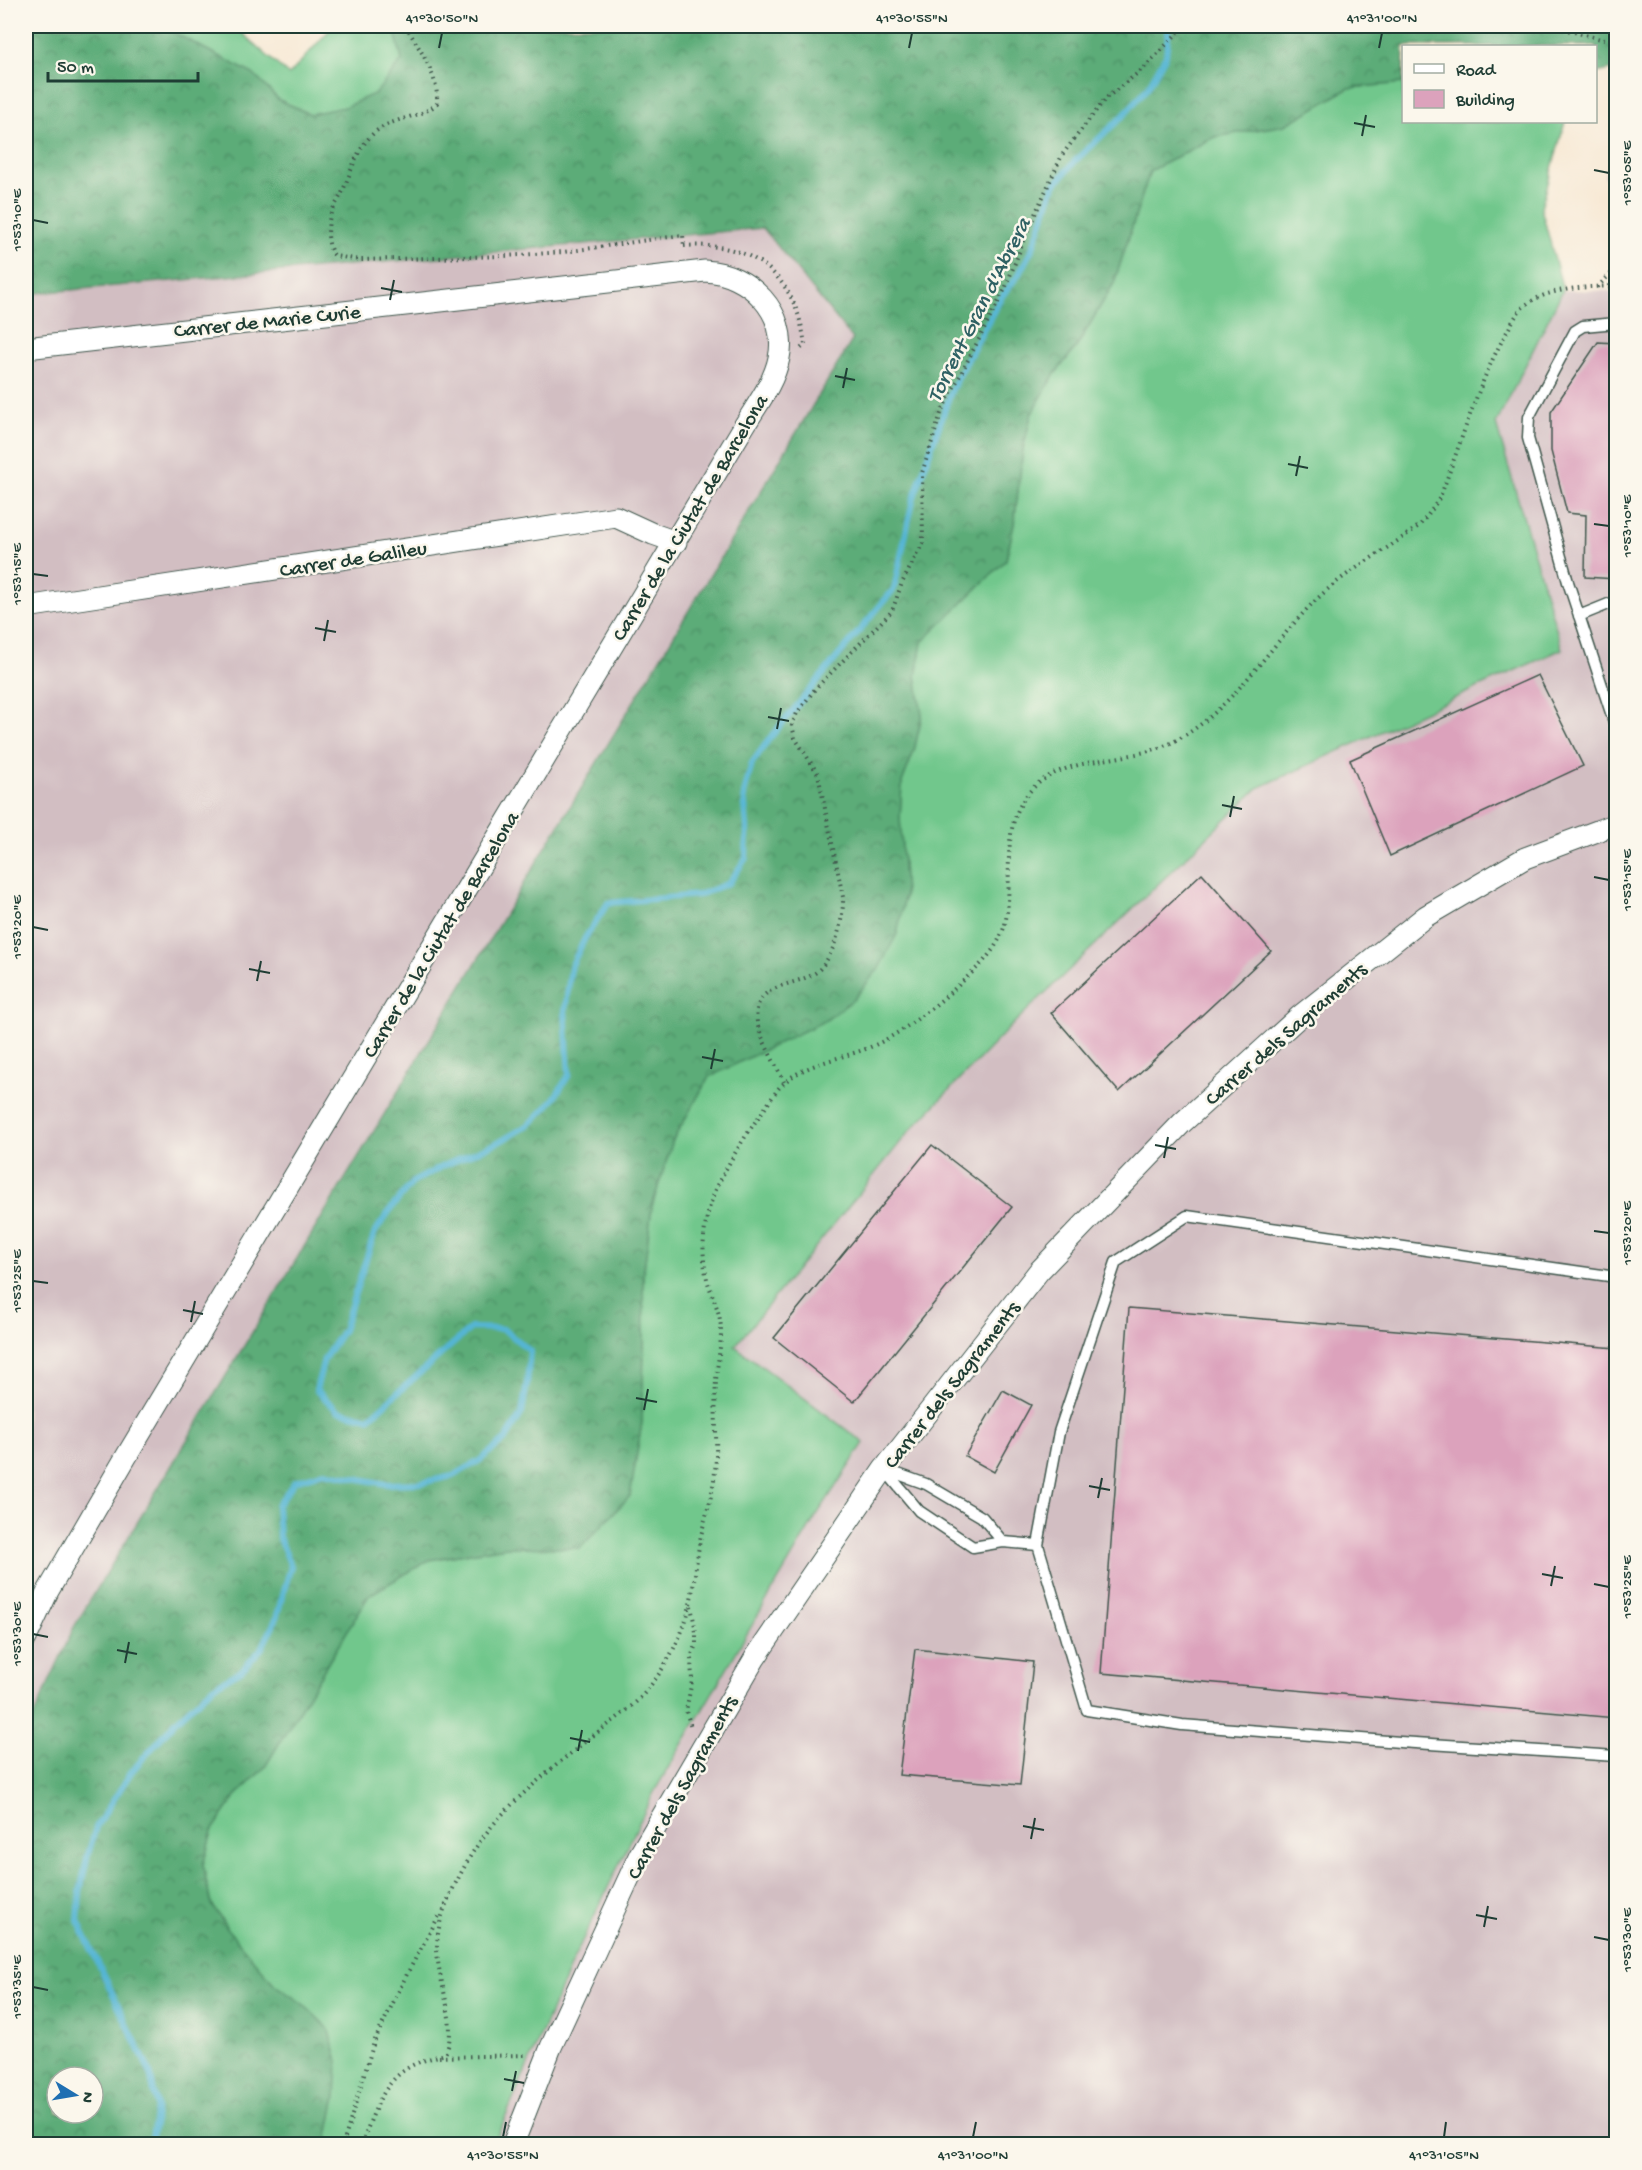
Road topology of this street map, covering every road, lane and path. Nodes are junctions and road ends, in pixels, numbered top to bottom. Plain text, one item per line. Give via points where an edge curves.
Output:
1 (406, 26) edge
2 (1184, 26) edge
3 (1551, 26) edge
4 (1617, 43) edge
5 (684, 246) dead end
6 (1617, 269) edge
7 (688, 272) joint
8 (1617, 286) edge
9 (1597, 287) junction
10 (1617, 323) edge
11 (26, 348) edge
12 (676, 542) junction
13 (1617, 601) edge
14 (26, 607) edge
15 (1579, 616) junction
16 (1617, 728) edge
17 (1617, 825) edge
18 (784, 1082) junction
19 (1617, 1277) edge
20 (884, 1468) junction
21 (1003, 1542) junction
22 (1038, 1545) junction
23 (690, 1602) junction
24 (26, 1638) edge
25 (699, 1754) junction
26 (1617, 1756) edge
27 (444, 1909) junction
28 (549, 2053) junction
29 (435, 2058) junction
30 (346, 2145) edge
31 (362, 2145) edge
32 (513, 2145) edge

1 - 5 path via 435,82 437,103 432,109 386,125 368,139 354,159 345,188 330,214 328,247 335,256 360,260 564,252 683,235
2 - 18 path via 1144,68 1105,99 1062,154 1005,290 942,410 922,473 923,543 892,611 815,689 792,726 795,738 818,774 843,910 829,956 815,973 771,990 762,998 758,1024
3 - 4 path
6 - 9 path
7 - 11 street, Carrer de Marie Curie
7 - 12 street, Carrer de la Ciutat de Barcelona via 724,273 758,293 777,324 781,351 772,379
8 - 9 path
9 - 18 path via 1553,293 1525,305 1492,359 1431,512 1407,535 1321,595 1215,712 1178,740 1158,749 1058,772 1047,776 1026,795 1013,820 1010,837 1005,926 978,966 944,998 886,1039 809,1068
10 - 15 lane via 1583,326 1575,331 1529,417 1527,438
12 - 14 street, Carrer de Galileu via 616,517
12 - 24 street, Carrer de la Ciutat de Barcelona via 114,1477 48,1591
13 - 15 lane
15 - 16 lane
17 - 20 street, Carrer dels Sagraments via 1525,858 1426,916 1300,1016 1182,1122 1039,1271
18 - 23 path via 734,1156 715,1193 703,1232 708,1280 721,1331 715,1475
19 - 22 lane via 1187,1216 1116,1262 1059,1432
20 - 21 lane via 926,1484 982,1517
20 - 21 lane via 919,1511 973,1547
20 - 25 street, Carrer dels Sagraments via 755,1658
21 - 22 lane
22 - 26 lane via 1087,1710 1182,1725
23 - 25 path via 696,1644 686,1711
23 - 27 path via 679,1636 640,1698 494,1823 471,1855
25 - 28 street, Carrer dels Sagraments via 640,1854
27 - 29 path via 437,1963 451,2038 445,2054
27 - 30 path via 374,2042
28 - 29 path
28 - 32 street, Carrer dels Sagraments
29 - 31 path via 414,2064 396,2078 381,2098

